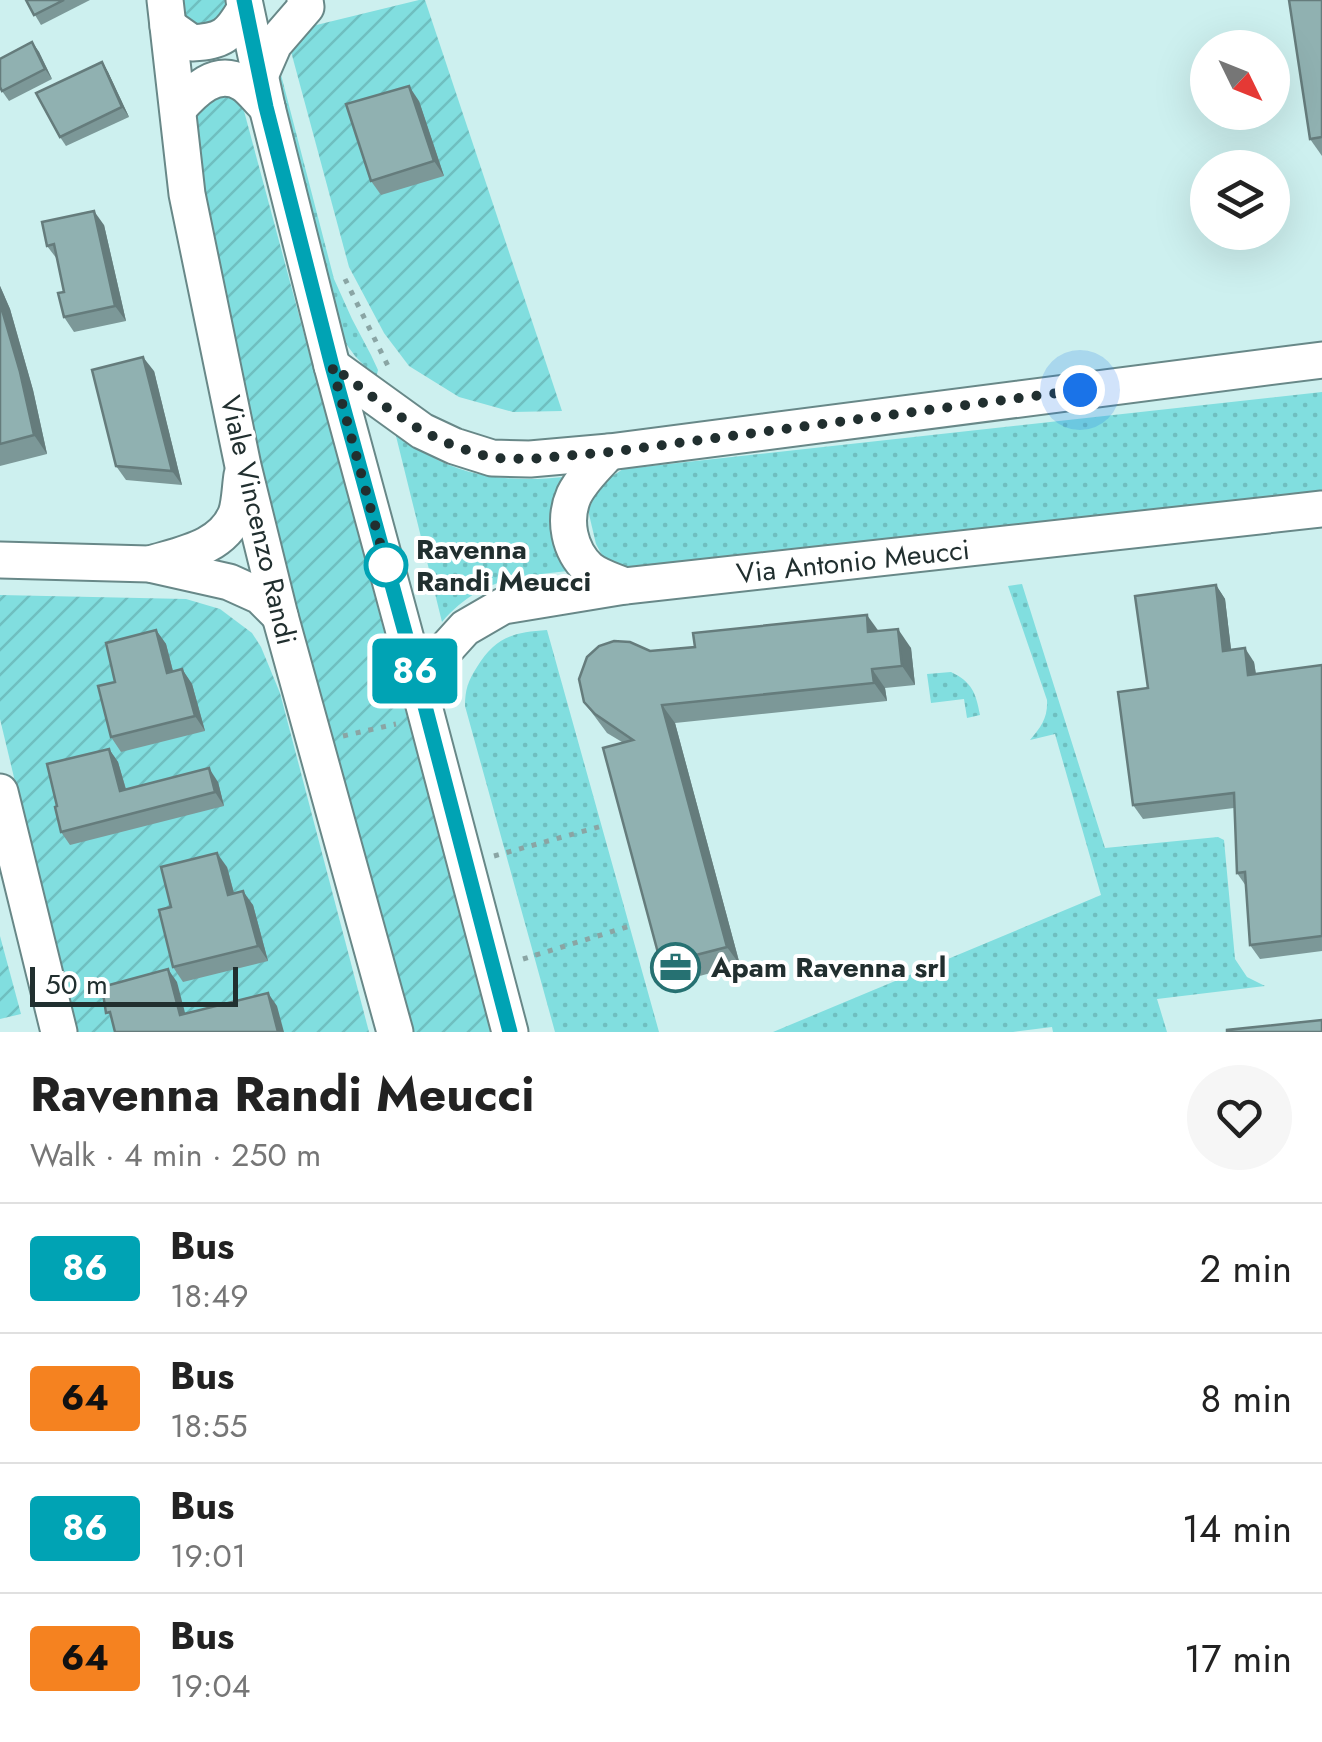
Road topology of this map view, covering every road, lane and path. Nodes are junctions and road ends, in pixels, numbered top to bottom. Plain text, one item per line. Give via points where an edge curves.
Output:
1 (308, 2) edge
2 (244, 5) edge
3 (166, 13) edge
4 (263, 92) junction
5 (178, 109) junction
6 (1322, 360) edge
7 (332, 366) junction
8 (610, 452) junction
9 (243, 466) junction
10 (1322, 510) edge
11 (0, 560) edge
12 (150, 564) junction
13 (625, 586) junction
14 (280, 616) junction
15 (420, 687) junction
16 (408, 721) dead end
17 (332, 738) dead end
18 (0, 792) edge
19 (602, 826) dead end
20 (490, 857) dead end
21 (630, 926) dead end
22 (519, 960) dead end
23 (59, 1032) edge
24 (395, 1032) edge
25 (510, 1032) edge

1 - 4 street via 274,44
2 - 3 street via 232,30 213,42 192,43
2 - 4 street
3 - 5 street, Viale Vincenzo Randi
4 - 5 street via 218,79 200,86
4 - 7 street
5 - 9 street, Viale Vincenzo Randi via 187,194
6 - 8 street
7 - 8 street via 422,431 492,458
7 - 15 street
8 - 13 street via 575,492 569,534 591,570
9 - 12 street via 237,512 225,533
9 - 14 street, Viale Vincenzo Randi
10 - 13 street, Via Antonio Meucci
11 - 12 street
12 - 14 street via 228,582 260,596
13 - 15 street, Via Antonio Meucci via 503,606 465,628
14 - 24 street, Viale Vincenzo Randi
15 - 25 street
16 - 17 path
18 - 23 street
19 - 20 path
21 - 22 path

